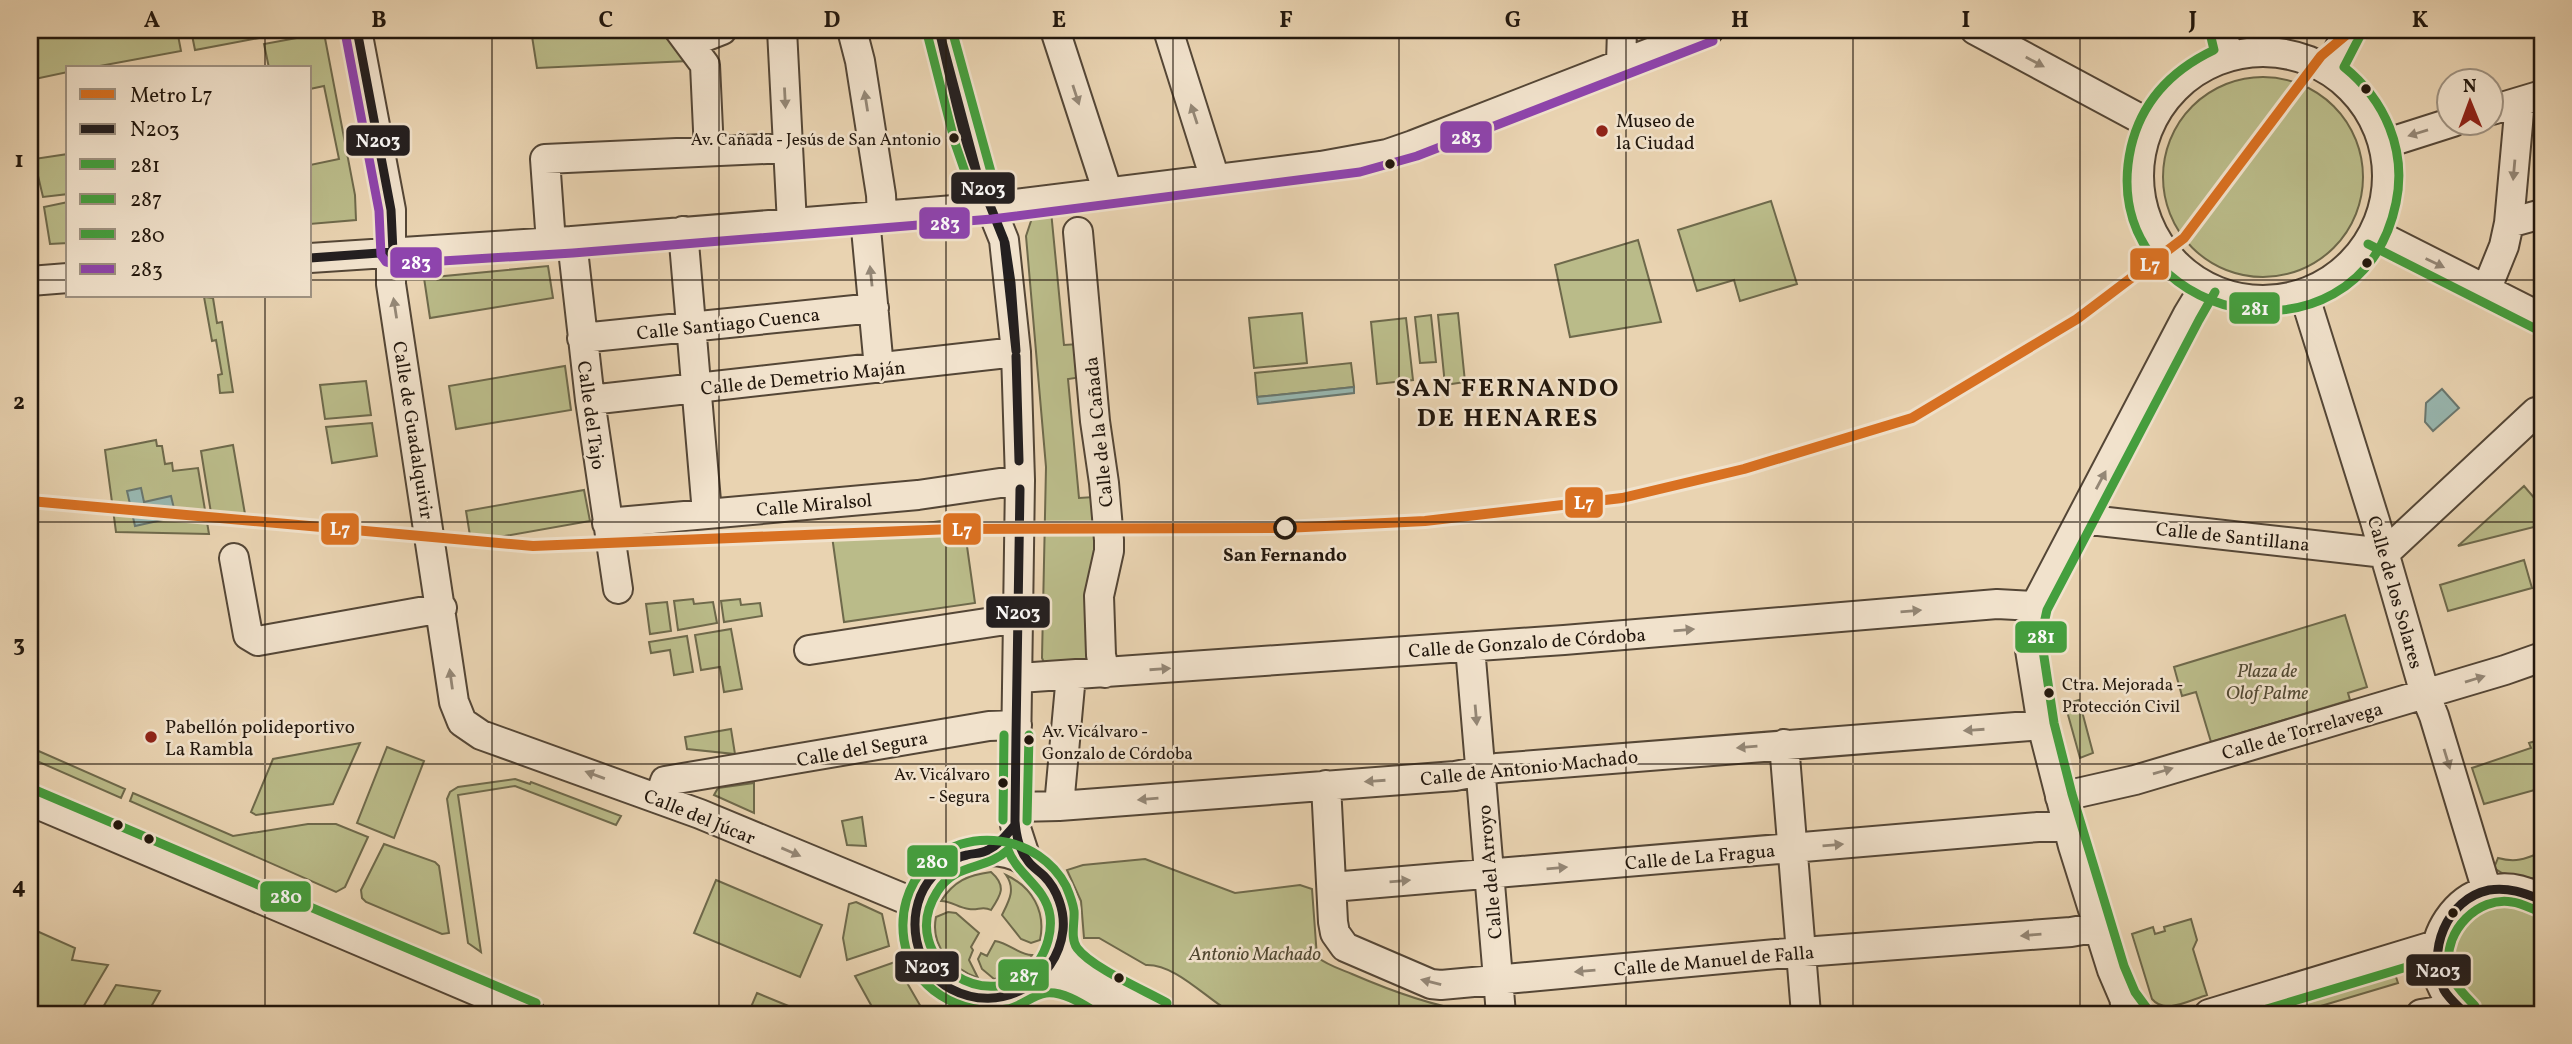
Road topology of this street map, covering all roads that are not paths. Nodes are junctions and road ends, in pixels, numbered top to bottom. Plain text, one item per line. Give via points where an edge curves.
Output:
1 (356, 30) edge
2 (722, 30) edge
3 (782, 30) edge
4 (852, 30) edge
5 (939, 30) edge
6 (1055, 30) edge
7 (1168, 30) edge
8 (1622, 30) edge
9 (1709, 30) edge
10 (1975, 30) edge
11 (2349, 30) edge
12 (684, 35) edge
13 (2225, 43) edge
14 (1621, 63) junction
15 (2328, 70) junction
16 (2531, 98) edge
17 (2506, 106) edge
18 (2150, 124) junction
19 (2436, 127) edge
20 (2384, 144) junction
21 (787, 148) junction
22 (709, 151) junction
23 (1215, 180) junction
24 (1108, 193) junction
25 (991, 207) junction
26 (2542, 214) edge
27 (873, 218) junction
28 (2509, 223) junction
29 (792, 224) junction
30 (683, 231) junction
31 (1078, 232) dead end
32 (2374, 233) junction
33 (561, 242) junction
34 (393, 252) junction
35 (312, 258) edge
36 (66, 278) edge
37 (30, 281) edge
38 (2205, 286) junction
39 (2487, 288) junction
40 (2304, 294) junction
41 (874, 308) junction
42 (2542, 318) edge
43 (689, 328) junction
44 (582, 338) junction
45 (1016, 352) junction
46 (879, 368) junction
47 (695, 389) junction
48 (590, 400) junction
49 (2536, 412) dead end
50 (1020, 481) junction
51 (707, 513) junction
52 (2081, 519) junction
53 (607, 523) junction
54 (2385, 553) junction
55 (234, 558) dead end
56 (618, 589) dead end
57 (2035, 606) junction
58 (442, 608) junction
59 (1019, 618) junction
60 (1469, 647) junction
61 (809, 650) dead end
62 (2542, 657) edge
63 (1105, 673) junction
64 (1071, 676) junction
65 (1018, 678) junction
66 (2425, 694) junction
67 (1017, 725) junction
68 (2042, 725) junction
69 (481, 735) joint
70 (1784, 744) junction
71 (1480, 772) junction
72 (708, 774) junction
73 (1326, 785) junction
74 (2060, 797) junction
75 (659, 799) junction
76 (30, 801) edge
77 (1059, 806) junction
78 (700, 814) junction
79 (1015, 816) junction
80 (2068, 827) junction
81 (1792, 849) junction
82 (988, 851) junction
83 (1027, 862) junction
84 (1489, 874) junction
85 (1332, 887) junction
86 (2487, 891) junction
87 (2542, 900) edge
88 (917, 904) junction
89 (2099, 927) junction
90 (1061, 942) junction
91 (2437, 945) junction
92 (1801, 953) junction
93 (1498, 979) junction
94 (1027, 996) edge
95 (972, 1006) edge
96 (2124, 1010) edge
97 (2462, 1011) edge
98 (531, 1014) edge
99 (1122, 1014) edge
100 (1161, 1014) edge
101 (1501, 1014) edge
102 (1806, 1014) edge
103 (2209, 1014) edge
104 (2421, 1014) edge

1 - 34 street, Calle de Guadalquivir via 391,210
2 - 12 street via 694,41
3 -> 21 street
27 -> 4 street via 881,195
5 - 25 street via 977,173
6 -> 24 street
23 -> 7 street
8 - 14 street
9 - 14 street
10 -> 18 street
11 - 15 street
12 - 22 street via 705,65
13 - 15 street via 2300,58
13 - 18 street via 2208,65 2165,100
14 - 23 street via 1387,154
15 - 20 street via 2364,103
16 - 17 street
16 -> 28 street
18 - 38 street via 2139,170 2145,216 2168,257
19 -> 20 street
20 - 32 street via 2388,186
21 - 22 street
21 - 29 street
22 - 33 street, Calle del Tajo via 545,159
23 - 24 street
24 - 25 street
25 - 27 street
25 - 45 street via 1004,240
26 - 28 street
27 - 29 street
41 -> 27 street
28 - 39 street
29 - 30 street
30 - 33 street
30 - 43 street
31 - 63 street, Calle de la Cañada via 1110,551 1098,596
32 -> 39 street
32 - 40 street via 2358,257 2337,276
33 - 34 street
33 - 44 street, Calle del Tajo
34 - 35 street
58 -> 34 street, Calle de Guadalquivir via 391,284
36 - 37 street
38 - 40 street via 2244,299
52 -> 38 street
39 - 42 street
40 - 54 street, Calle de los Solares
41 - 43 street, Calle Santiago Cuenca
41 - 46 street
43 - 44 street, Calle Santiago Cuenca
43 - 47 street
44 - 48 street, Calle del Tajo
45 - 46 street, Calle de Demetrio Maján
45 - 50 street
46 - 47 street, Calle de Demetrio Maján
47 - 48 street, Calle de Demetrio Maján
47 - 51 street
48 - 53 street, Calle del Tajo
49 - 54 street
50 - 51 street, Calle Miralsol via 918,495
50 - 59 street
51 - 53 street, Calle Miralsol
52 - 54 street, Calle de Santillana
52 - 57 street
53 - 56 street, Calle del Tajo
54 - 66 street, Calle de los Solares
55 - 58 street via 248,635 258,641
60 -> 57 street, Calle de Gonzalo de Córdoba via 1997,604
57 - 68 street via 2029,636
69 -> 58 street, Calle de Guadalquivir via 456,713
59 - 61 street
59 - 65 street
63 -> 60 street, Calle de Gonzalo de Córdoba
60 -> 71 street, Calle del Arroyo
66 -> 62 street, Calle de Torrelavega
63 - 64 street, Calle de Gonzalo de Córdoba
64 - 65 street, Calle de Gonzalo de Córdoba
64 - 77 street
65 - 67 street
74 -> 66 street, Calle de Torrelavega via 2135,780
66 -> 86 street, Calle de los Solares
67 - 72 street, Calle del Segura
67 - 79 street
68 -> 70 street, Calle de Antonio Machado
68 - 74 street
75 -> 69 street, Calle del Júcar
70 -> 71 street, Calle de Antonio Machado
70 - 81 street
71 -> 73 street, Calle de Antonio Machado
71 - 84 street, Calle del Arroyo
72 - 75 street, Calle del Segura via 665,781
72 - 78 street via 700,794
73 -> 77 street, Calle de Antonio Machado
73 - 85 street
74 - 80 street
75 - 78 street, Calle del Júcar
76 - 98 street
77 - 79 street, Calle de Antonio Machado
78 -> 88 street, Calle del Júcar
79 - 82 street
79 - 83 street
81 -> 80 street, Calle de La Fragua
80 - 89 street
84 -> 81 street, Calle de La Fragua
81 - 92 street
82 - 83 street
82 - 88 street via 964,855 940,869
83 - 90 street via 1045,877 1057,896 1063,919
85 -> 84 street, Calle de La Fragua
84 - 93 street, Calle del Arroyo
93 -> 85 street, Calle de Manuel de Falla via 1431,984 1345,947 1333,922
86 - 87 street via 2512,889
86 - 91 street via 2450,915
88 - 95 street via 916,940 925,963 940,982
89 -> 92 street, Calle de Manuel de Falla
89 - 96 street via 2116,1000
90 - 94 street
90 - 100 street via 1066,954 1084,968
91 - 97 street via 2439,979
91 - 103 street
92 -> 93 street, Calle de Manuel de Falla
92 - 102 street
93 - 101 street, Calle del Arroyo
94 - 95 street
94 - 99 street via 1074,985
97 - 104 street

